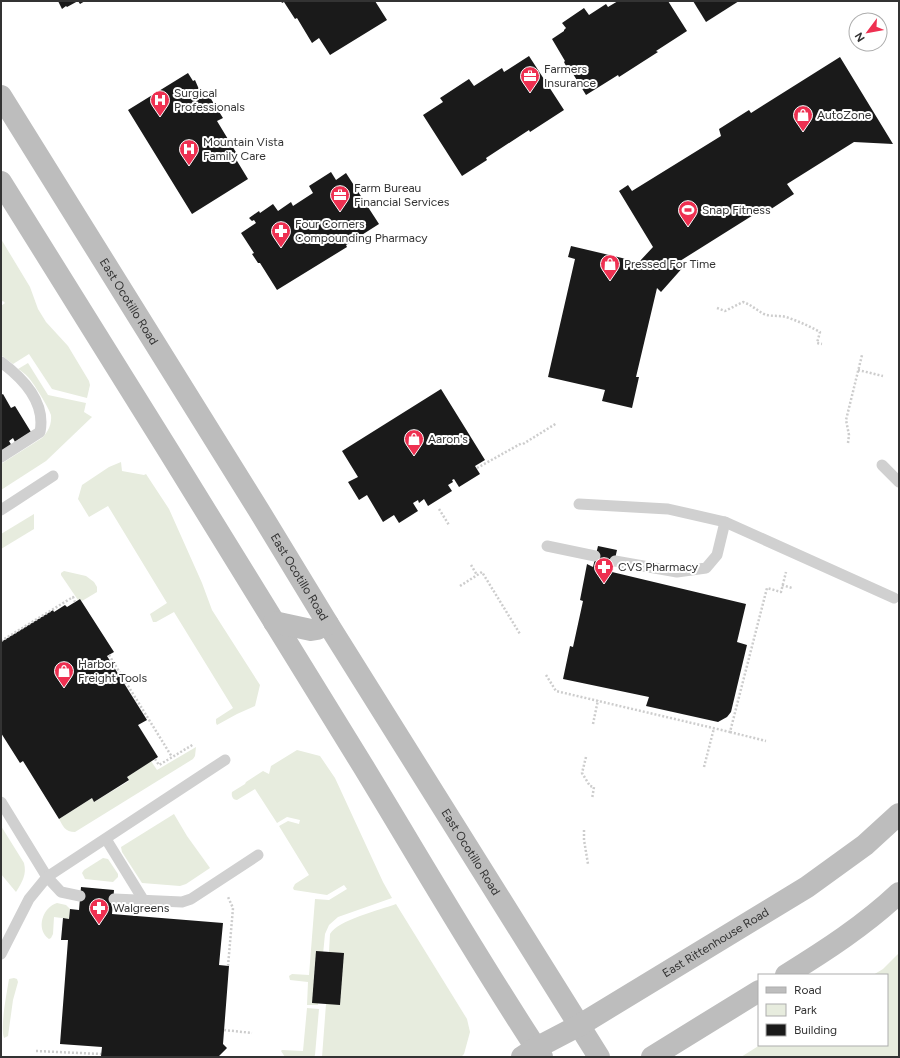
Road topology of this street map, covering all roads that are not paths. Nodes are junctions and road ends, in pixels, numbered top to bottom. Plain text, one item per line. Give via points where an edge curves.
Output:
1 (1, 96) edge
2 (1, 182) edge
3 (1, 362) edge
4 (1, 457) edge
5 (882, 465) dead end
6 (53, 476) dead end
7 (899, 482) edge
8 (579, 504) dead end
9 (1, 510) edge
10 (725, 522) junction
11 (547, 546) dead end
12 (595, 556) dead end
13 (615, 561) dead end
14 (894, 598) dead end
15 (274, 622) junction
16 (328, 624) junction
17 (225, 760) dead end
18 (1, 802) edge
19 (899, 814) edge
20 (106, 839) junction
21 (258, 855) dead end
22 (47, 877) junction
23 (899, 893) edge
24 (80, 896) dead end
25 (114, 899) dead end
26 (144, 900) junction
27 (1, 954) edge
28 (788, 974) edge
29 (758, 992) edge
30 (580, 1025) junction
31 (534, 1054) edge
32 (599, 1057) edge
33 (652, 1057) edge

1 - 16 main road, East Ocotillo Road
2 - 15 main road
3 - 4 lane via 25,382 36,399 42,422 40,432
5 - 7 lane
6 - 9 lane
8 - 10 lane via 668,509
10 - 13 lane via 717,555 706,568 677,572
10 - 14 lane
11 - 12 lane
15 - 16 main road via 311,630
15 - 31 main road
16 - 30 main road, East Ocotillo Road
17 - 20 lane
18 - 22 lane
19 - 30 main road, East Rittenhouse Road via 865,845 806,886
20 - 22 lane
20 - 26 lane
21 - 26 lane via 191,899 182,902
22 - 24 lane via 61,892
22 - 27 lane via 29,899
23 - 28 main road via 827,950
25 - 26 lane
29 - 33 main road
30 - 31 main road, East Rittenhouse Road
30 - 32 main road, East Ocotillo Road

